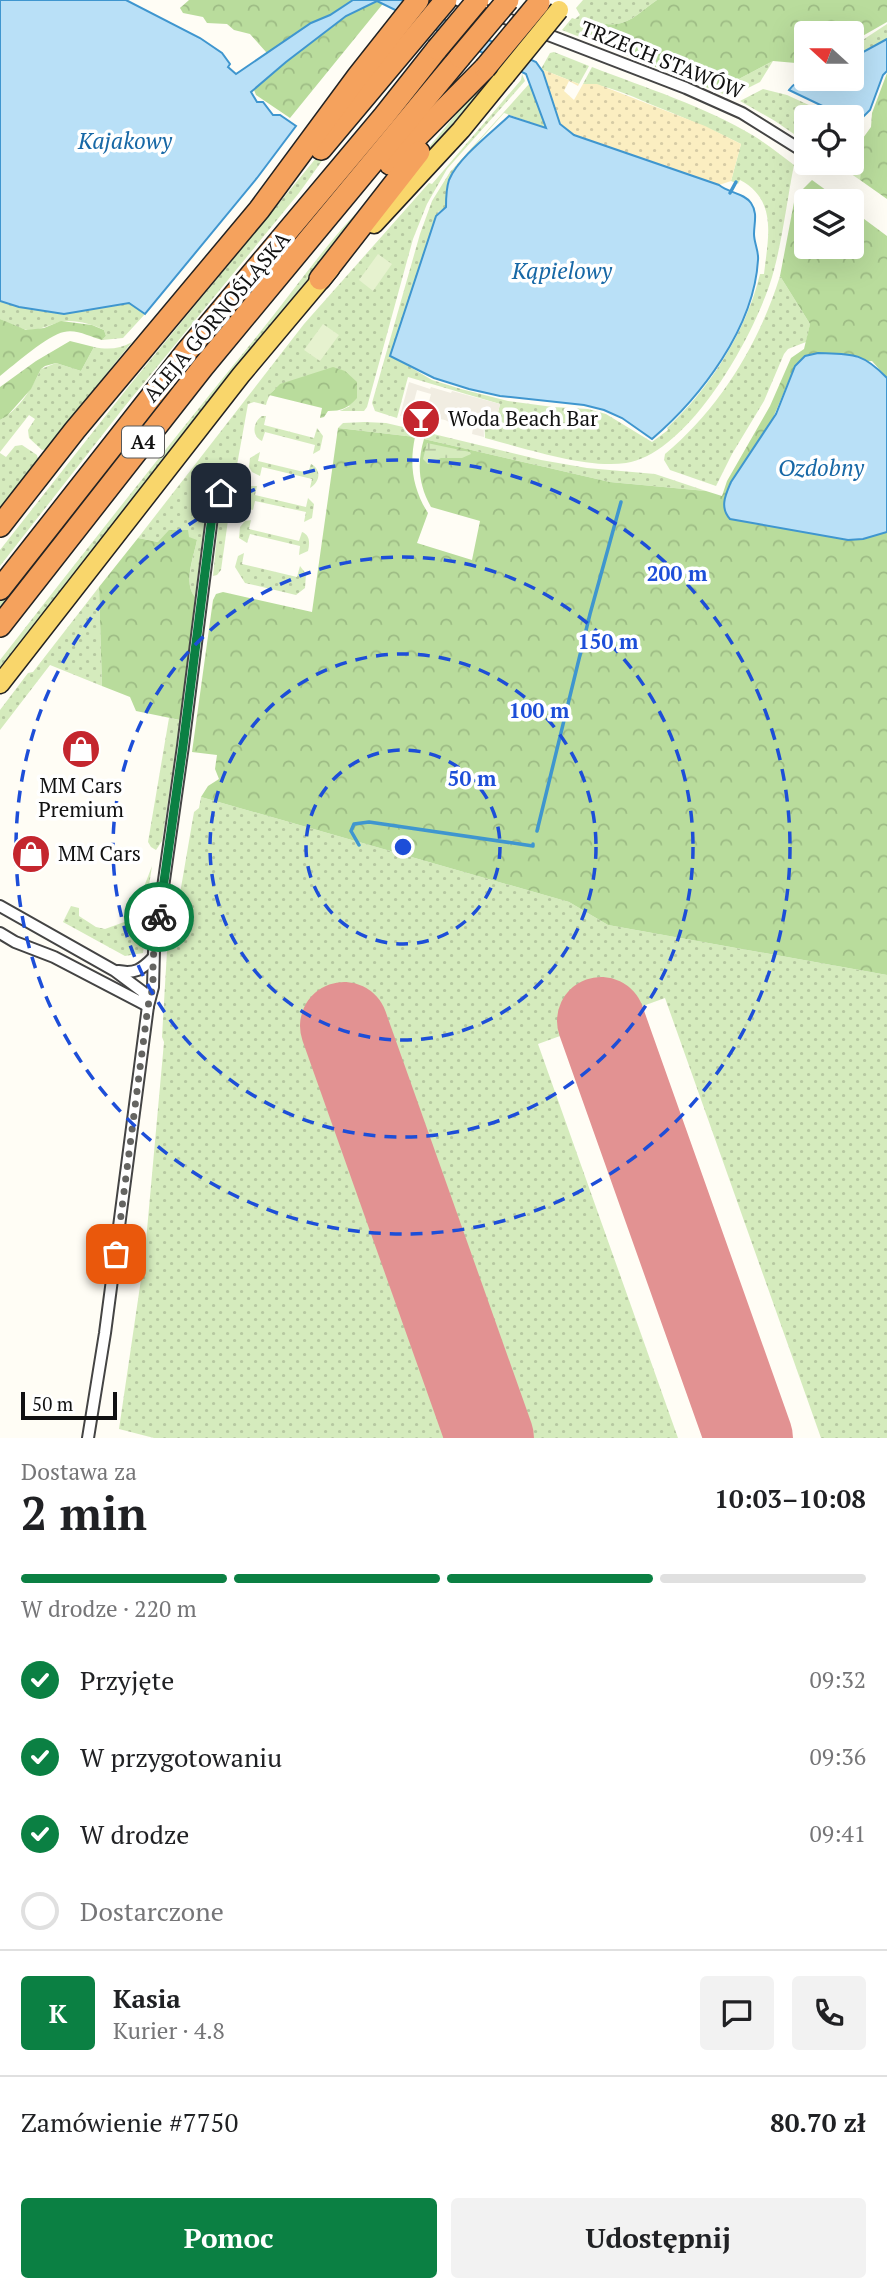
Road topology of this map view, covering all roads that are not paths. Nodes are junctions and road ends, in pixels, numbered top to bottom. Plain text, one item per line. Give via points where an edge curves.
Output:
1 (418, 0) edge
2 (446, 0) edge
3 (458, 0) edge
4 (478, 0) edge
5 (508, 0) edge
6 (551, 3) edge
7 (413, 40) junction
8 (485, 68) junction
9 (794, 145) edge
10 (260, 209) junction
11 (286, 234) junction
12 (292, 262) junction
13 (320, 279) junction
14 (240, 492) dead end
15 (1, 524) edge
16 (0, 589) edge
17 (0, 626) edge
18 (0, 684) edge
19 (0, 906) edge
20 (0, 933) edge
21 (153, 958) junction
22 (115, 971) junction
23 (148, 1006) junction
24 (88, 1438) edge

1 - 10 highway
2 - 7 highway
3 - 9 street, TRZECH STAWÓW via 725,105
4 - 11 highway, ALEJA GÓRNOŚLĄSKA / A4, bridge
5 - 12 highway, A4, bridge
6 - 8 highway, bridge
6 - 13 main road, bridge via 506,75 461,130
7 - 10 highway via 331,138
7 - 11 highway
8 - 12 highway
8 - 13 highway
10 - 15 highway
11 - 16 highway, ALEJA GÓRNOŚLĄSKA / A4 via 187,351
12 - 17 highway, A4
13 - 18 main road
14 - 21 street via 221,493 214,501
19 - 22 street
20 - 23 street
21 - 22 street via 132,973
21 - 23 street
22 - 23 street via 143,992
23 - 24 street

